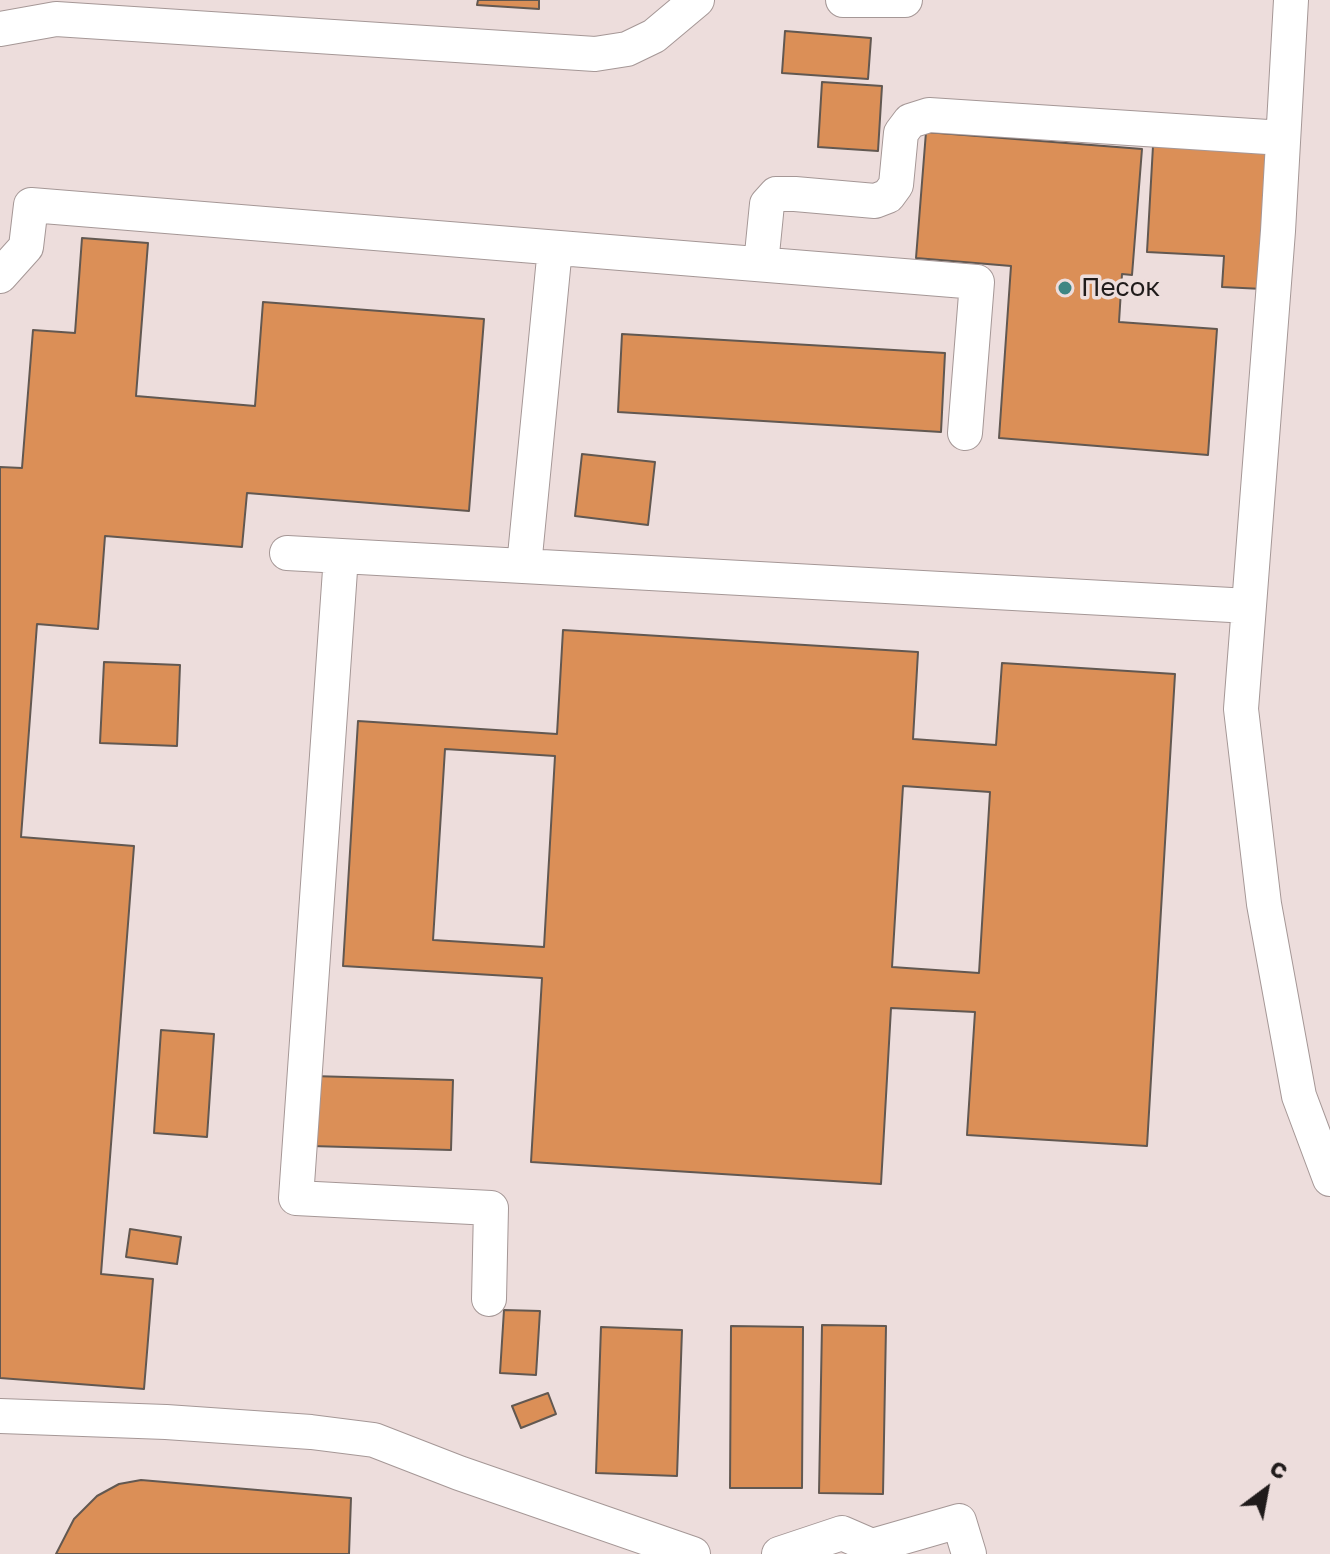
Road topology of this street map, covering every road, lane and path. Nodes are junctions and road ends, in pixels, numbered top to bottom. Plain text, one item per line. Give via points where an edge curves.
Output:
1 (697, 0) edge
2 (843, 0) edge
3 (905, 0) edge
4 (1291, 0) edge
5 (0, 29) edge
6 (1283, 138) junction
7 (555, 248) junction
8 (761, 264) junction
9 (0, 276) edge
10 (965, 433) dead end
11 (287, 553) dead end
12 (341, 556) junction
13 (524, 566) junction
14 (1249, 606) junction
15 (1330, 1179) edge
16 (489, 1299) dead end
17 (0, 1416) edge
18 (693, 1554) edge
19 (779, 1554) edge
20 (969, 1554) edge

1 - 5 lane via 654,36 627,49 595,54 56,19
2 - 3 lane
4 - 6 lane
6 - 8 lane via 929,115 910,121 901,133 896,185 888,196 875,201 776,194 767,204
6 - 14 lane
7 - 8 lane
7 - 9 lane via 31,205 26,247
7 - 13 lane
8 - 10 lane via 977,282
11 - 12 lane
12 - 13 lane
12 - 16 lane via 296,1198 491,1208
13 - 14 lane
14 - 15 lane via 1241,709 1264,904 1299,1096
17 - 18 lane via 166,1422 374,1440
19 - 20 lane via 842,1533 872,1546 959,1521

